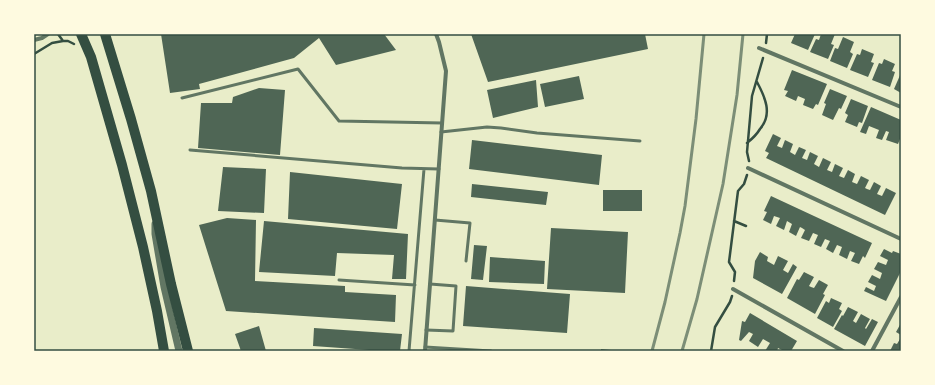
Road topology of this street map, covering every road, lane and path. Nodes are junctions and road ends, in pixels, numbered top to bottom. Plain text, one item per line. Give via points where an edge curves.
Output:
1 (48, 34) edge
2 (81, 34) edge
3 (105, 34) edge
4 (436, 34) edge
5 (766, 34) edge
6 (34, 40) edge
7 (63, 41) dead end
8 (760, 48) dead end
9 (765, 50) junction
10 (34, 54) edge
11 (757, 81) junction
12 (182, 98) dead end
13 (901, 107) edge
14 (442, 123) junction
15 (441, 132) junction
16 (640, 141) dead end
17 (747, 143) junction
18 (190, 150) dead end
19 (748, 168) junction
20 (424, 169) junction
21 (438, 169) junction
22 (156, 212) junction
23 (435, 220) junction
24 (734, 221) junction
25 (746, 226) dead end
26 (901, 239) edge
27 (466, 260) dead end
28 (339, 280) dead end
29 (430, 284) junction
30 (414, 285) junction
31 (733, 289) junction
32 (901, 297) edge
33 (426, 330) junction
34 (425, 349) edge
35 (453, 350) edge
36 (164, 351) edge
37 (179, 351) edge
38 (188, 351) edge
39 (409, 351) edge
40 (491, 351) edge
41 (711, 351) edge
42 (843, 351) edge
43 (872, 351) edge

1 - 6 street
2 - 36 main road via 93,65 138,225
3 - 22 main road
4 - 14 street via 446,71
5 - 9 path
7 - 10 path via 52,43
8 - 9 street
9 - 11 path
9 - 13 street
11 - 17 path via 752,96
11 - 17 path via 767,110 762,128
12 - 14 lane via 298,68 339,121
14 - 15 street
15 - 16 lane via 487,127
15 - 21 street
17 - 19 path
18 - 20 lane
19 - 24 path via 744,184 738,191
19 - 26 street
20 - 21 lane
20 - 30 lane
21 - 23 street
22 - 37 street via 155,234
22 - 38 main road
23 - 27 lane via 470,223
23 - 29 street
24 - 25 path
24 - 31 path via 729,262 735,272
28 - 30 lane
29 - 33 street
29 - 33 lane via 456,286 453,331
30 - 39 lane
31 - 41 path via 730,302 715,327
31 - 42 street
32 - 43 street
33 - 34 street
34 - 35 lane
35 - 40 lane

